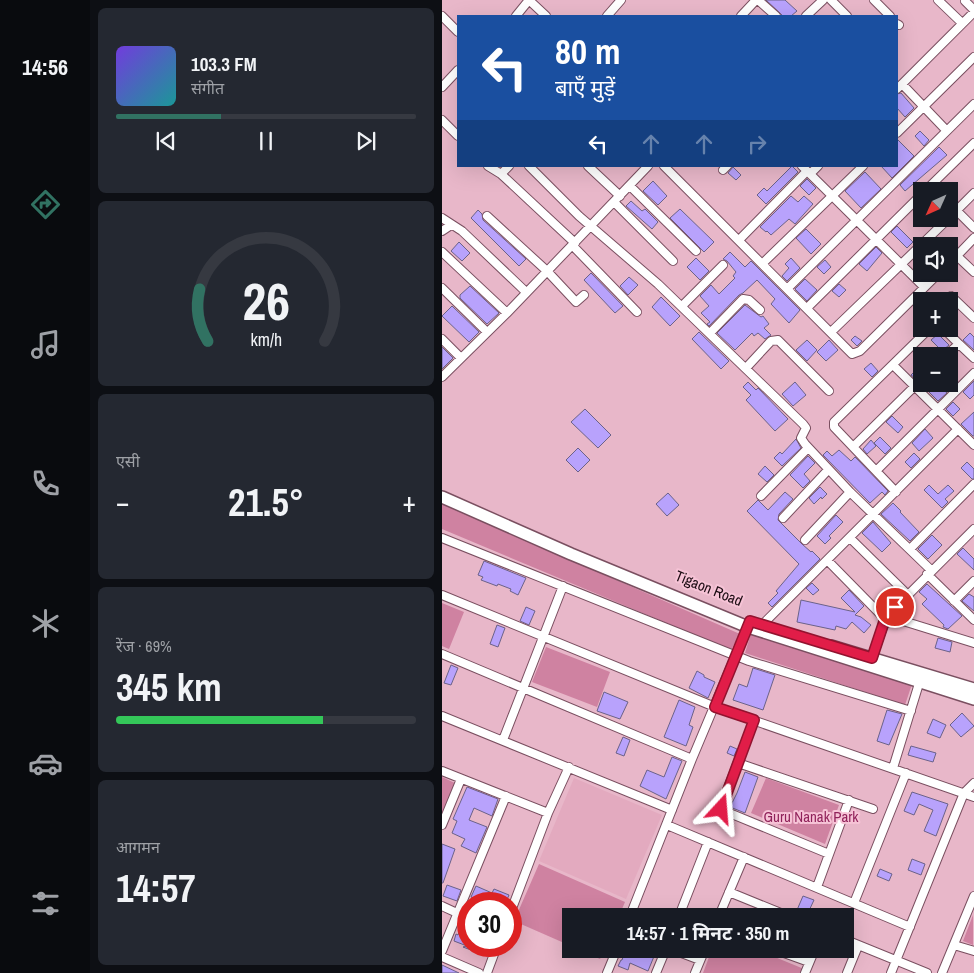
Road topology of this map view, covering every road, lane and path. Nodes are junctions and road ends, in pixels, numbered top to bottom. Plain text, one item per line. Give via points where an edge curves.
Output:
1 (529, 0) edge
2 (621, 0) edge
3 (757, 0) edge
4 (823, 0) edge
5 (831, 0) edge
6 (874, 0) edge
7 (938, 0) edge
8 (965, 1) edge
9 (974, 11) edge
10 (517, 15) edge
11 (545, 15) edge
12 (608, 15) edge
13 (742, 15) edge
14 (775, 15) edge
15 (807, 15) edge
16 (846, 15) edge
17 (886, 15) edge
18 (442, 16) edge
19 (962, 23) junction
20 (457, 31) edge
21 (974, 57) edge
22 (457, 71) edge
23 (900, 86) edge
24 (442, 87) edge
25 (974, 104) edge
26 (925, 107) junction
27 (442, 120) edge
28 (946, 130) junction
29 (898, 132) edge
30 (457, 135) edge
31 (974, 143) edge
32 (490, 167) edge
33 (508, 167) edge
34 (530, 167) edge
35 (589, 167) edge
36 (647, 167) edge
37 (665, 167) edge
38 (862, 167) edge
39 (806, 170) edge
40 (501, 174) junction
41 (938, 182) edge
42 (630, 186) junction
43 (974, 193) edge
44 (832, 196) junction
45 (617, 199) junction
46 (913, 203) edge
47 (958, 208) edge
48 (958, 212) edge
49 (487, 216) dead end
50 (442, 218) edge
51 (856, 220) junction
52 (451, 225) junction
53 (591, 226) junction
54 (939, 228) edge
55 (974, 228) edge
56 (442, 231) edge
57 (974, 238) edge
58 (739, 240) junction
59 (876, 240) junction
60 (573, 244) junction
61 (696, 250) dead end
62 (442, 252) edge
63 (958, 255) edge
64 (958, 257) edge
65 (673, 261) dead end
66 (763, 263) junction
67 (722, 264) dead end
68 (901, 264) junction
69 (546, 271) junction
70 (974, 272) edge
71 (929, 282) edge
72 (924, 287) junction
73 (442, 288) edge
74 (788, 288) junction
75 (526, 292) junction
76 (584, 295) dead end
77 (958, 303) edge
78 (682, 306) junction
79 (807, 308) junction
80 (760, 310) dead end
81 (637, 312) dead end
82 (507, 313) junction
83 (974, 318) edge
84 (487, 332) junction
85 (831, 332) junction
86 (710, 333) junction
87 (921, 337) edge
88 (952, 337) edge
89 (442, 339) edge
90 (959, 344) junction
91 (956, 347) edge
92 (461, 358) junction
93 (974, 358) edge
94 (892, 365) junction
95 (746, 368) junction
96 (974, 373) edge
97 (443, 375) edge
98 (913, 385) edge
99 (913, 387) edge
100 (829, 392) dead end
101 (920, 392) edge
102 (937, 408) junction
103 (958, 429) junction
104 (974, 445) edge
105 (808, 448) junction
106 (853, 448) junction
107 (828, 470) junction
108 (876, 470) junction
109 (974, 484) edge
110 (442, 490) edge
111 (850, 492) junction
112 (896, 492) junction
113 (761, 496) dead end
114 (442, 498) edge
115 (874, 514) junction
116 (783, 518) dead end
117 (974, 529) edge
118 (442, 538) edge
119 (850, 538) junction
120 (805, 540) dead end
121 (910, 549) junction
122 (828, 561) junction
123 (929, 572) junction
124 (974, 581) edge
125 (563, 586) junction
126 (907, 594) junction
127 (442, 595) edge
128 (954, 601) junction
129 (886, 617) junction
130 (974, 620) edge
131 (749, 624) junction
132 (762, 626) junction
133 (544, 637) junction
134 (974, 643) edge
135 (442, 654) edge
136 (735, 656) junction
137 (872, 658) junction
138 (921, 678) junction
139 (524, 688) junction
140 (974, 689) edge
141 (974, 699) edge
142 (715, 707) junction
143 (911, 711) junction
144 (442, 716) edge
145 (754, 720) junction
146 (502, 740) junction
147 (692, 760) junction
148 (738, 763) junction
149 (569, 768) junction
150 (893, 768) junction
151 (442, 771) edge
152 (906, 773) junction
153 (461, 779) junction
154 (974, 783) edge
155 (964, 793) junction
156 (506, 796) junction
157 (974, 797) edge
158 (849, 800) junction
159 (873, 809) dead end
160 (672, 810) junction
161 (548, 813) junction
162 (442, 825) edge
163 (667, 825) junction
164 (708, 842) junction
165 (829, 854) junction
166 (744, 857) junction
167 (817, 887) junction
168 (466, 892) edge
169 (518, 892) edge
170 (729, 892) junction
171 (974, 896) edge
172 (854, 903) junction
173 (442, 906) edge
174 (633, 908) edge
175 (682, 908) edge
176 (722, 908) edge
177 (768, 908) edge
178 (457, 913) joint
179 (910, 927) junction
180 (854, 944) edge
181 (954, 945) junction
182 (858, 946) junction
183 (442, 951) edge
184 (974, 951) edge
185 (442, 957) edge
186 (493, 957) edge
187 (613, 958) edge
188 (662, 958) edge
189 (695, 958) edge
190 (798, 958) edge
191 (811, 958) edge
192 (700, 960) joint
193 (896, 960) junction
194 (809, 962) junction
195 (464, 970) edge
196 (479, 973) edge
197 (487, 973) edge
198 (607, 973) edge
199 (656, 973) edge
200 (695, 973) edge
201 (805, 973) edge
202 (847, 973) edge
203 (891, 973) edge
204 (927, 973) edge
205 (942, 973) edge

1 - 10 street
1 - 11 street
2 - 12 street
3 - 13 street
3 - 14 street
4 - 15 street
5 - 16 street
6 - 17 street
7 - 19 street
8 - 9 street
9 - 19 street
18 - 20 street
19 - 23 street
21 - 26 street
22 - 24 street
23 - 26 street
25 - 28 street
26 - 28 street
26 - 29 street
27 - 30 street
28 - 51 street
31 - 41 street
32 - 40 street
33 - 40 street
34 - 53 street
35 - 45 street
36 - 42 street
37 - 58 street
38 - 44 street
39 - 44 street
39 - 58 street
40 - 60 street
42 - 45 street
42 - 61 street
43 - 47 street
44 - 51 street
44 - 66 street
45 - 53 street
45 - 65 street
46 - 59 street
48 - 55 street
49 - 69 street
50 - 52 street
51 - 59 street
51 - 74 street
52 - 56 street
52 - 75 street via 469,237
53 - 60 street
53 - 78 street
54 - 68 street
57 - 63 street
58 - 66 street
59 - 68 street
59 - 79 street
60 - 69 street
60 - 81 street
62 - 82 street
64 - 70 street
66 - 74 street
67 - 78 street
68 - 72 street
68 - 85 street
69 - 75 street
69 - 76 street via 576,302
71 - 72 street
72 - 85 street via 858,353 852,354
73 - 84 street
74 - 79 street
75 - 82 street
77 - 83 street
78 - 86 street
79 - 85 street
80 - 86 street via 743,299
82 - 84 street
84 - 92 street
86 - 95 street
87 - 94 street
88 - 90 street
89 - 92 street
90 - 91 street
90 - 93 street
92 - 97 street
94 - 98 street
94 - 106 street via 834,422 834,427
95 - 100 street via 771,341 778,340
95 - 105 street via 804,424 806,428 801,440
96 - 102 street
99 - 106 street
101 - 102 street
102 - 103 street
102 - 108 street
103 - 104 street
103 - 112 street
105 - 107 street
105 - 113 street
106 - 108 street
107 - 111 street
107 - 116 street
108 - 112 street
109 - 121 street
110 - 131 street, Tigaon Road
111 - 115 street
111 - 120 street
112 - 115 street
114 - 131 street via 571,554
115 - 119 street
115 - 121 street
117 - 123 street
118 - 125 street
119 - 122 street
119 - 126 street
121 - 123 street
122 - 129 street
122 - 132 street
123 - 126 street
123 - 128 street
124 - 128 street
125 - 133 street
125 - 136 street
126 - 129 street
127 - 133 street
128 - 130 street
129 - 134 street
129 - 137 street
131 - 132 street, Tigaon Road
131 - 136 street
131 - 138 street
132 - 137 street, Tigaon Road
133 - 139 street
133 - 142 street
135 - 139 street
136 - 142 street
136 - 143 street
137 - 138 street, Tigaon Road
138 - 140 street, Tigaon Road
138 - 141 street
138 - 143 street
139 - 146 street
139 - 147 street
142 - 145 street
142 - 147 street
143 - 150 street
144 - 146 street
145 - 148 street
145 - 150 street
146 - 149 street
147 - 160 street
148 - 158 street
148 - 165 street via 722,810
149 - 160 street
149 - 161 street
150 - 152 street
151 - 153 street
152 - 155 street
152 - 172 street
153 - 156 street
153 - 162 street
154 - 155 street
155 - 157 street
155 - 179 street
156 - 161 street
156 - 168 street
158 - 159 street
158 - 165 street
160 - 163 street
161 - 169 street
163 - 164 street
163 - 174 street
164 - 166 street
164 - 175 street
165 - 167 street
166 - 167 street
166 - 170 street
167 - 172 street
170 - 176 street
170 - 177 street
171 - 181 street
172 - 179 street
173 - 178 street
178 - 183 street
179 - 193 street
180 - 182 street
181 - 184 street
181 - 205 street
182 - 193 street
182 - 202 street
185 - 195 street
186 - 197 street
187 - 198 street
188 - 199 street
189 - 192 street
190 - 194 street
191 - 194 street
192 - 200 street
193 - 203 street
193 - 204 street
194 - 201 street
195 - 196 street

